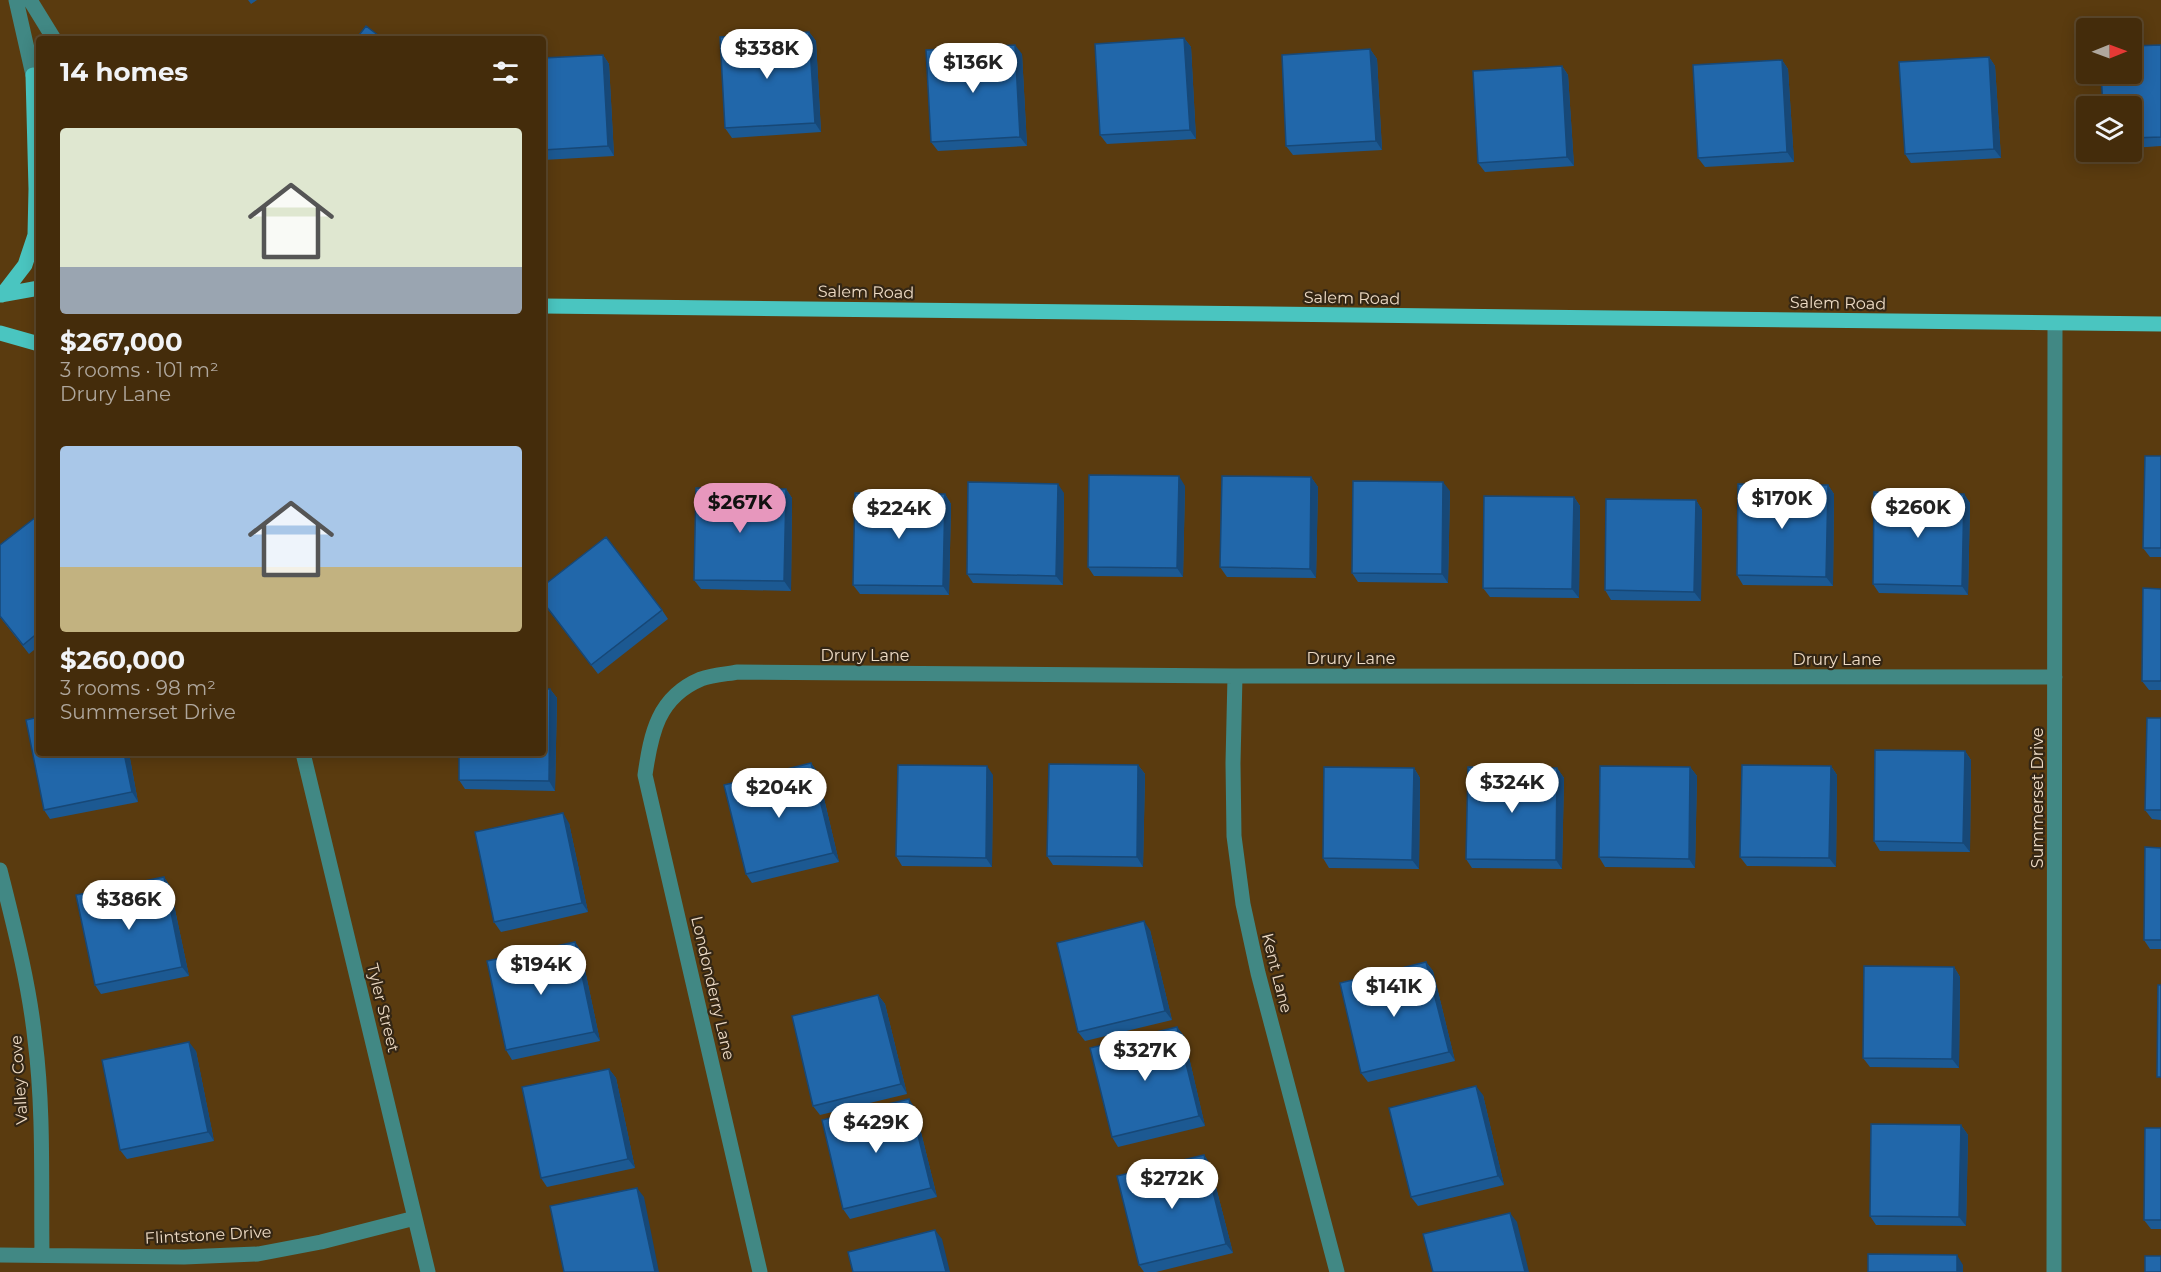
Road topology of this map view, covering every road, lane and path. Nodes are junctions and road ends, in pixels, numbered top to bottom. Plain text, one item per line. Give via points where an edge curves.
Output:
1 (16, 0) edge
2 (30, 0) edge
3 (52, 36) edge
4 (36, 82) edge
5 (36, 289) edge
6 (1, 295) edge
7 (546, 306) edge
8 (2055, 324) junction
9 (2161, 324) edge
10 (0, 333) edge
11 (36, 343) edge
12 (1235, 676) junction
13 (2055, 677) junction
14 (660, 713) joint
15 (304, 756) edge
16 (0, 870) edge
17 (415, 1218) junction
18 (0, 1255) edge
19 (42, 1255) junction
20 (428, 1272) edge
21 (760, 1272) edge
22 (1337, 1272) edge
23 (2054, 1272) edge

1 - 4 street
2 - 3 street
4 - 6 main road via 35,235 24,265
5 - 6 main road
7 - 8 main road, Salem Road
8 - 9 main road, Salem Road
8 - 13 street, Summerset Drive
10 - 11 main road
12 - 13 street, Drury Lane
12 - 14 street, Drury Lane via 738,672 702,679 675,694
12 - 22 street, Kent Lane via 1234,837 1243,904
13 - 23 street, Summerset Drive
14 - 21 street, Londonderry Lane via 649,743 645,775
15 - 17 street, Tyler Street
16 - 19 street, Valley Cove via 35,1040
17 - 19 street, Flintstone Drive via 258,1254
17 - 20 street, Tyler Street
18 - 19 street, Flintstone Drive

